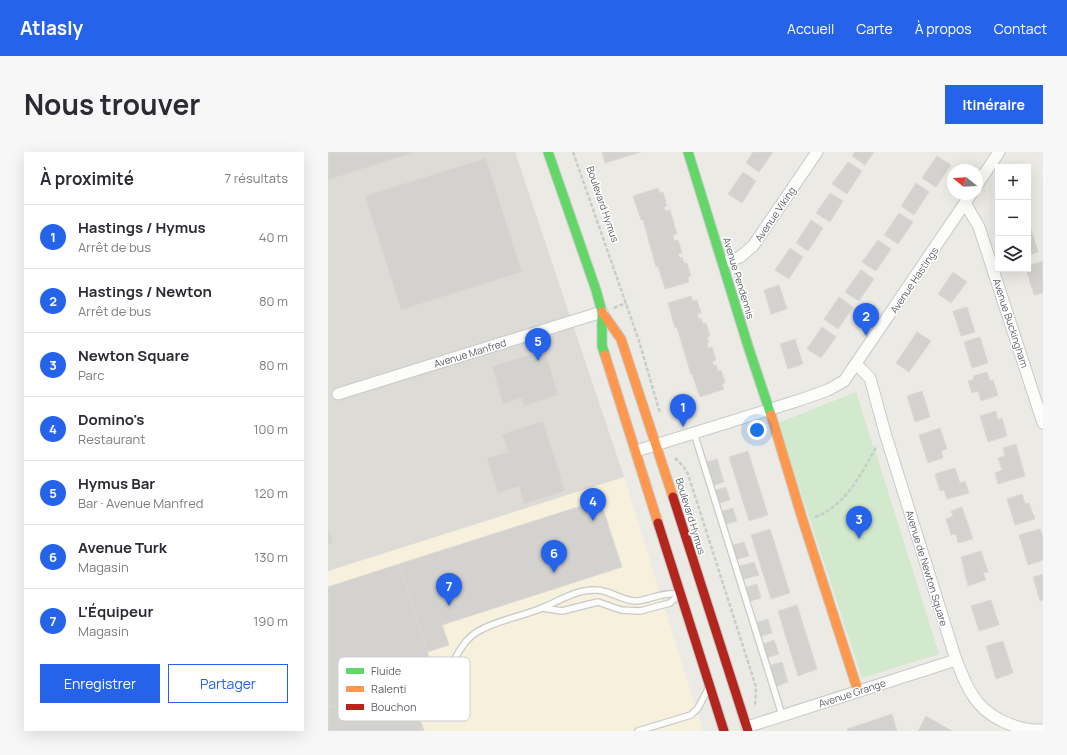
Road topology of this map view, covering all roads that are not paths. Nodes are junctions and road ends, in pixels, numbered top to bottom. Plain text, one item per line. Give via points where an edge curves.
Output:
1 (548, 152) edge
2 (688, 152) edge
3 (817, 152) edge
4 (999, 152) edge
5 (983, 176) edge
6 (967, 200) edge
7 (969, 200) edge
8 (723, 264) junction
9 (602, 312) junction
10 (857, 365) junction
11 (338, 394) dead end
12 (1041, 408) edge
13 (769, 410) junction
14 (1043, 423) edge
15 (694, 433) junction
16 (656, 445) junction
17 (636, 451) junction
18 (691, 590) junction
19 (542, 608) junction
20 (455, 657) edge
21 (956, 660) junction
22 (710, 686) junction
23 (858, 691) junction
24 (782, 715) junction
25 (748, 729) edge
26 (1043, 730) edge
27 (638, 731) edge
28 (724, 731) edge

1 - 9 street, Boulevard Hymus
2 - 8 street, Avenue Pendennis
3 - 8 street, Avenue Viking via 753,246 740,257
4 - 5 street
6 - 10 street, Avenue Hastings
7 - 12 street, Avenue Buckingham
8 - 13 street, Avenue Pendennis
9 - 11 street, Avenue Manfred
9 - 16 street, Boulevard Hymus via 621,339
9 - 17 street, Boulevard Hymus via 602,346
10 - 13 street, Avenue Hastings via 844,381 828,390
10 - 21 street, Avenue de Newton Square via 870,378
12 - 14 street, Avenue Buckingham
13 - 15 street, Avenue Hastings
13 - 23 street
15 - 16 street, Avenue Hastings
15 - 24 lane
16 - 17 street, Avenue Hastings
16 - 18 street, Boulevard Hymus
17 - 18 street, Boulevard Hymus
18 - 19 lane via 633,601 598,590 588,590
18 - 19 lane via 670,603 640,611 621,610 598,602 562,611
18 - 22 street, Boulevard Hymus
18 - 25 street, Boulevard Hymus
19 - 20 lane via 477,632 465,642
21 - 23 street, Avenue Grange
21 - 26 street, Avenue de Newton Square via 972,695 991,716 1011,726
22 - 27 lane via 698,708 690,715
22 - 28 street, Boulevard Hymus
23 - 24 street, Avenue Grange
24 - 25 street, Avenue Grange

